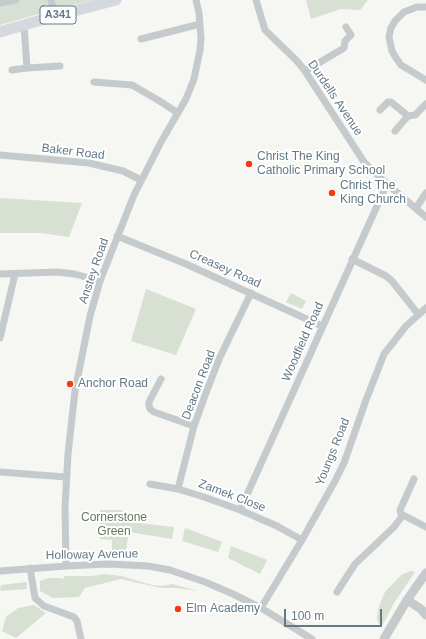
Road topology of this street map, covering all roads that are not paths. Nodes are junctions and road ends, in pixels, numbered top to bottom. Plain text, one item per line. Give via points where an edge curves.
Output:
1 (16, 0) edge
2 (51, 0) edge
3 (116, 0) edge
4 (196, 0) edge
5 (256, 0) edge
6 (0, 3) edge
7 (426, 7) edge
8 (55, 16) junction
9 (200, 24) junction
10 (24, 25) junction
11 (346, 27) dead end
12 (0, 32) edge
13 (140, 39) dead end
14 (60, 66) dead end
15 (27, 68) junction
16 (12, 70) dead end
17 (305, 71) junction
18 (426, 80) edge
19 (94, 82) dead end
20 (426, 104) edge
21 (380, 110) dead end
22 (178, 114) junction
23 (408, 116) junction
24 (395, 131) dead end
25 (0, 155) edge
26 (142, 180) junction
27 (387, 184) junction
28 (426, 193) edge
29 (416, 208) junction
30 (426, 217) edge
31 (117, 236) junction
32 (352, 260) junction
33 (0, 274) edge
34 (14, 274) junction
35 (100, 281) junction
36 (251, 293) junction
37 (426, 308) edge
38 (418, 314) junction
39 (322, 326) junction
40 (0, 338) edge
41 (161, 379) dead end
42 (194, 426) junction
43 (0, 472) edge
44 (66, 476) junction
45 (414, 478) dead end
46 (150, 484) dead end
47 (178, 489) junction
48 (240, 510) junction
49 (403, 516) junction
50 (426, 526) edge
51 (302, 540) junction
52 (66, 566) junction
53 (30, 568) junction
54 (0, 571) edge
55 (426, 573) edge
56 (337, 592) dead end
57 (407, 600) junction
58 (261, 608) junction
59 (426, 615) edge
60 (81, 639) edge
61 (312, 639) edge
62 (384, 639) edge

1 - 6 street
2 - 8 street
3 - 8 main road, A341
4 - 9 street, Anstey Road
5 - 17 street, Durdells Avenue via 265,30
7 - 18 street via 404,12 395,21 389,37 392,51 402,65
8 - 10 main road, A341
9 - 13 street
9 - 22 street, Anstey Road via 198,63 194,79
10 - 12 main road, A341
10 - 15 street
11 - 17 street via 351,35 345,41 344,48
14 - 15 street
15 - 16 street
17 - 27 street, Durdells Avenue via 364,162
19 - 22 street via 132,85
20 - 23 street via 415,115
21 - 23 street via 391,102
22 - 26 street, Anstey Road
23 - 24 street
25 - 26 street, Baker Road via 89,163 123,171
26 - 31 street, Anstey Road
27 - 29 street, Durdells Avenue
27 - 32 street, Woodfield Road
28 - 29 street
29 - 30 street, Durdells Avenue
31 - 35 street, Anstey Road
31 - 36 street, Creasey Road
32 - 38 street via 386,276
32 - 39 street, Woodfield Road
33 - 34 street
34 - 35 street via 57,272
34 - 40 street
35 - 44 street, Anstey Road via 75,391
36 - 39 street, Creasey Road
36 - 42 street, Deacon Road via 220,357
37 - 38 street, Youngs Road
38 - 51 street, Youngs Road via 384,354 344,463
39 - 48 street, Woodfield Road
41 - 42 street via 149,402 150,409
42 - 47 street, Deacon Road
43 - 44 street
44 - 52 street, Anstey Road
45 - 49 street via 400,510
46 - 47 street, Zamek Close
47 - 48 street, Zamek Close
48 - 51 street, Zamek Close via 278,526
49 - 50 street
49 - 56 street via 355,564
51 - 58 street, Youngs Road
52 - 53 street, Holloway Avenue
52 - 58 street, Holloway Avenue via 128,565 170,570 222,589
53 - 54 street, Holloway Avenue
53 - 60 street via 35,598 44,606 74,617 78,621
55 - 57 street
57 - 59 street
57 - 62 street
58 - 61 street, Holloway Avenue

